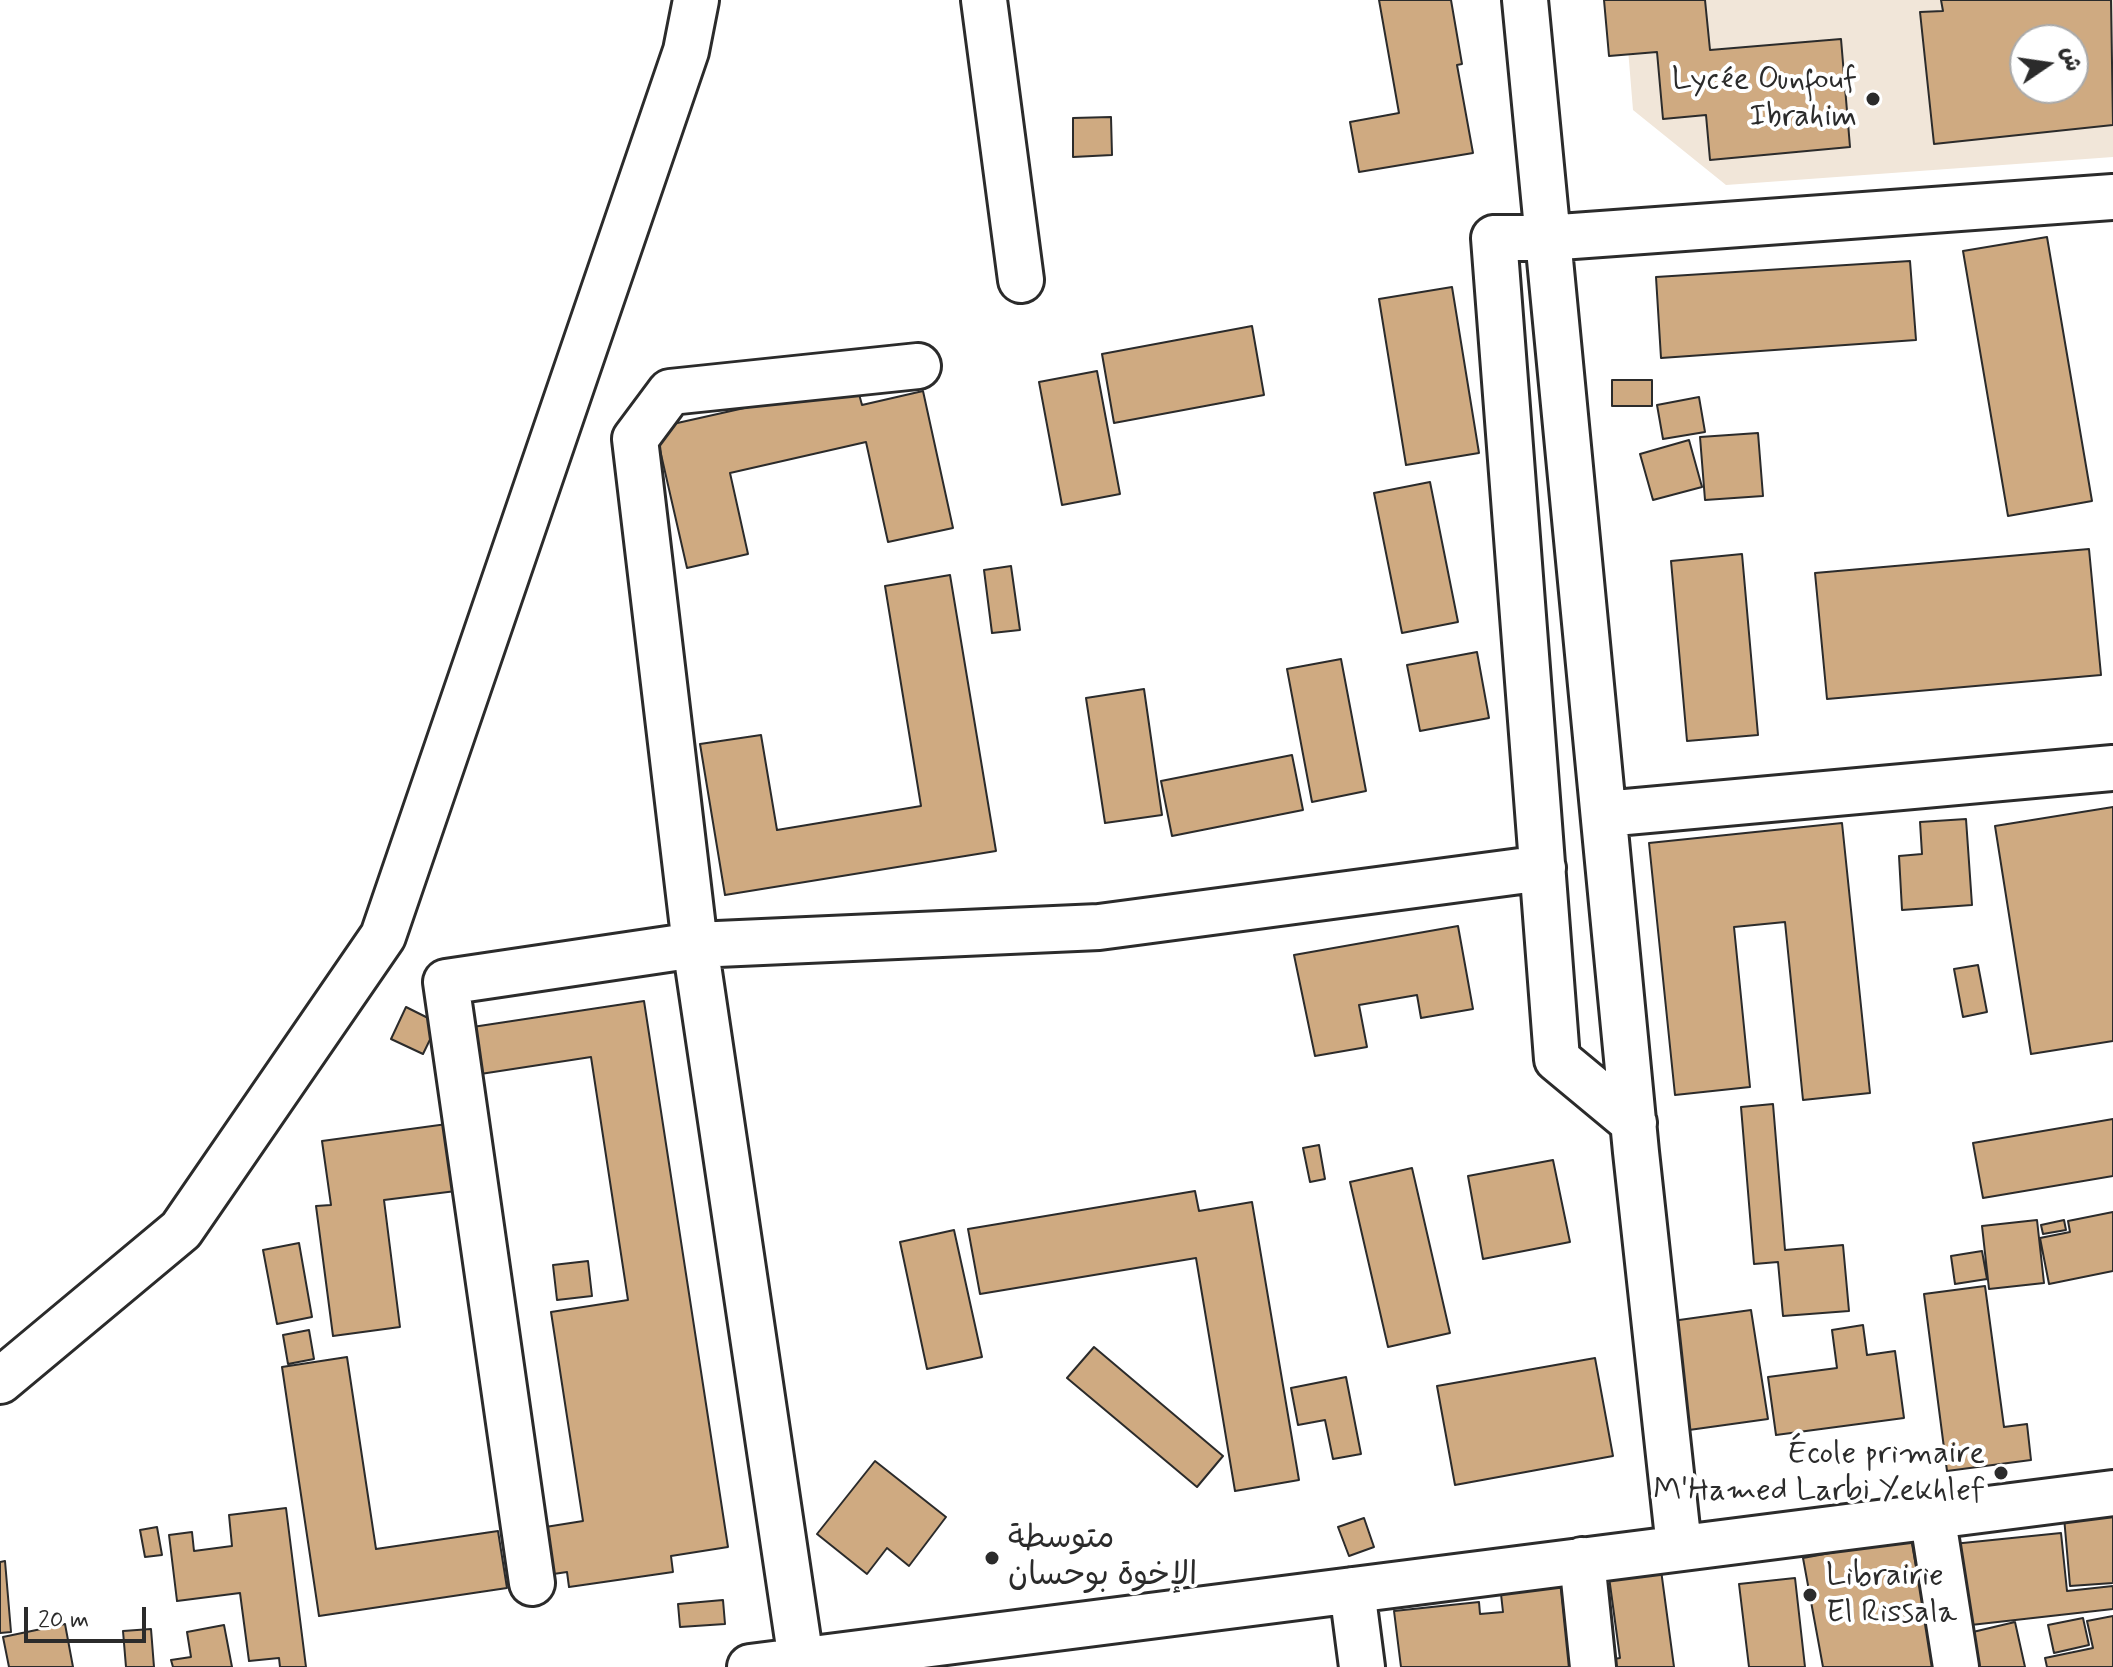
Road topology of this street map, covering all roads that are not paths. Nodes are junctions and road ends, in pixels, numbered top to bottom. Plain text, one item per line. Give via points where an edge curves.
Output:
1 (696, 0) edge
2 (984, 0) edge
3 (1525, 0) edge
4 (2113, 197) edge
5 (1546, 238) junction
6 (1021, 280) dead end
7 (918, 366) dead end
8 (2113, 768) edge
9 (1604, 814) junction
10 (1543, 868) junction
11 (695, 945) junction
12 (1634, 1123) junction
13 (0, 1381) edge
14 (2113, 1493) edge
15 (1932, 1514) junction
16 (1679, 1547) junction
17 (1582, 1560) junction
18 (532, 1583) dead end
19 (1352, 1590) junction
20 (802, 1664) edge
21 (750, 1667) edge
22 (1362, 1667) edge
23 (1593, 1667) edge
24 (1956, 1667) edge

1 - 13 street via 681,66 383,936 181,1230
2 - 6 street
3 - 5 street
4 - 5 street
5 - 9 street
5 - 10 street via 1494,238
7 - 11 street via 670,392 635,439
8 - 9 street
9 - 12 street
10 - 11 street via 1099,927
10 - 12 street via 1557,1059
11 - 18 street via 446,982
11 - 20 street
12 - 16 street
14 - 15 street
15 - 16 street
15 - 24 street
16 - 17 street
17 - 19 street
17 - 23 street
19 - 20 street
19 - 22 street
20 - 21 street

